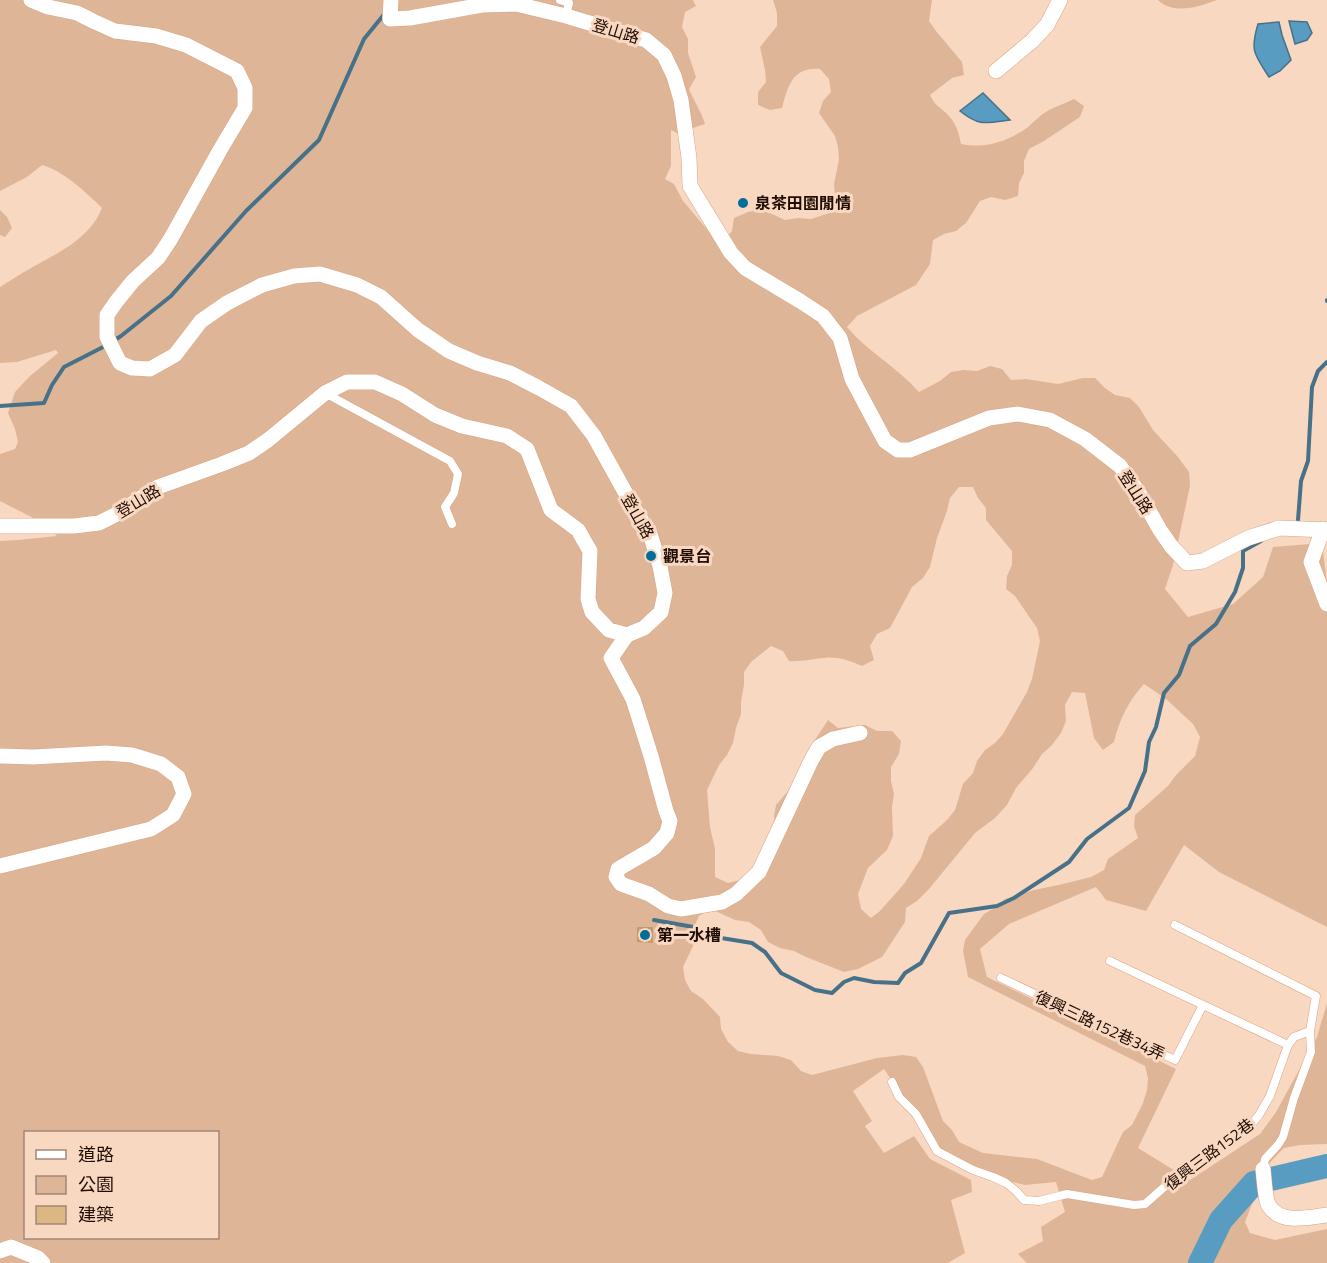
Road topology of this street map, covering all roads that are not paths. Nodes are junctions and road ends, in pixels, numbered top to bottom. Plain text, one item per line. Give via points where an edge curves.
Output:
1 (31, 0) edge
2 (391, 0) edge
3 (560, 0) edge
4 (1060, 0) edge
5 (566, 16) junction
6 (996, 71) dead end
7 (325, 393) junction
8 (452, 524) dead end
9 (0, 526) edge
10 (1325, 529) edge
11 (1327, 604) edge
12 (627, 635) junction
13 (860, 733) dead end
14 (0, 756) edge
15 (0, 866) edge
16 (1175, 925) dead end
17 (1110, 961) dead end
18 (1000, 978) dead end
19 (1203, 1005) junction
20 (1310, 1030) junction
21 (1288, 1045) junction
22 (892, 1083) dead end
23 (1263, 1169) joint
24 (1327, 1215) edge
25 (0, 1251) edge
26 (43, 1263) edge

1 - 12 street, 登山路 via 77,13 115,31 156,36 186,45 237,71 245,88 245,108 170,240 107,315 110,342 120,363 150,369 175,355 201,321 227,303 262,285 294,276 320,274 381,297 449,351 510,373 571,406 594,436 650,534 665,593 661,612 644,628
2 - 5 street, 登山路 via 390,19 482,5 516,4
3 - 5 lane via 569,3
4 - 6 street via 1047,25
5 - 10 street, 登山路 via 646,40 664,55 681,100 690,186 731,253 745,268 823,316 840,338 852,379 885,441 898,450 910,450 989,418 1018,414 1050,420 1085,439 1120,466 1171,546 1187,563 1203,561 1248,538 1279,528
7 - 8 lane via 450,461 458,474 454,493 445,507
7 - 9 street, 登山路 via 249,453 158,487 99,523
7 - 12 street, 登山路 via 347,382 375,382 435,415 507,436 527,449 551,510 578,530 590,551 588,599 592,612 609,630
10 - 11 street via 1311,562
12 - 13 street via 611,658 633,699 670,821 667,833 654,848 618,869 616,877 621,884 669,906 696,907 722,902 736,894 759,872 819,747 833,739
14 - 15 street via 132,755 161,764 178,777 184,794 172,815 151,829
16 - 20 lane via 1316,996
17 - 19 lane
18 - 19 lane, 復興三路152巷34弄 via 1175,1060
19 - 21 lane
20 - 21 lane via 1294,1037
20 - 23 lane via 1311,1052 1283,1137 1265,1159
21 - 22 lane, 復興三路152巷 via 1260,1115 1251,1125 1196,1159 1145,1204 1067,1194 1039,1201 1024,1200 1006,1183 937,1151
23 - 24 street via 1269,1206 1276,1213 1300,1219
25 - 26 street via 11,1247

